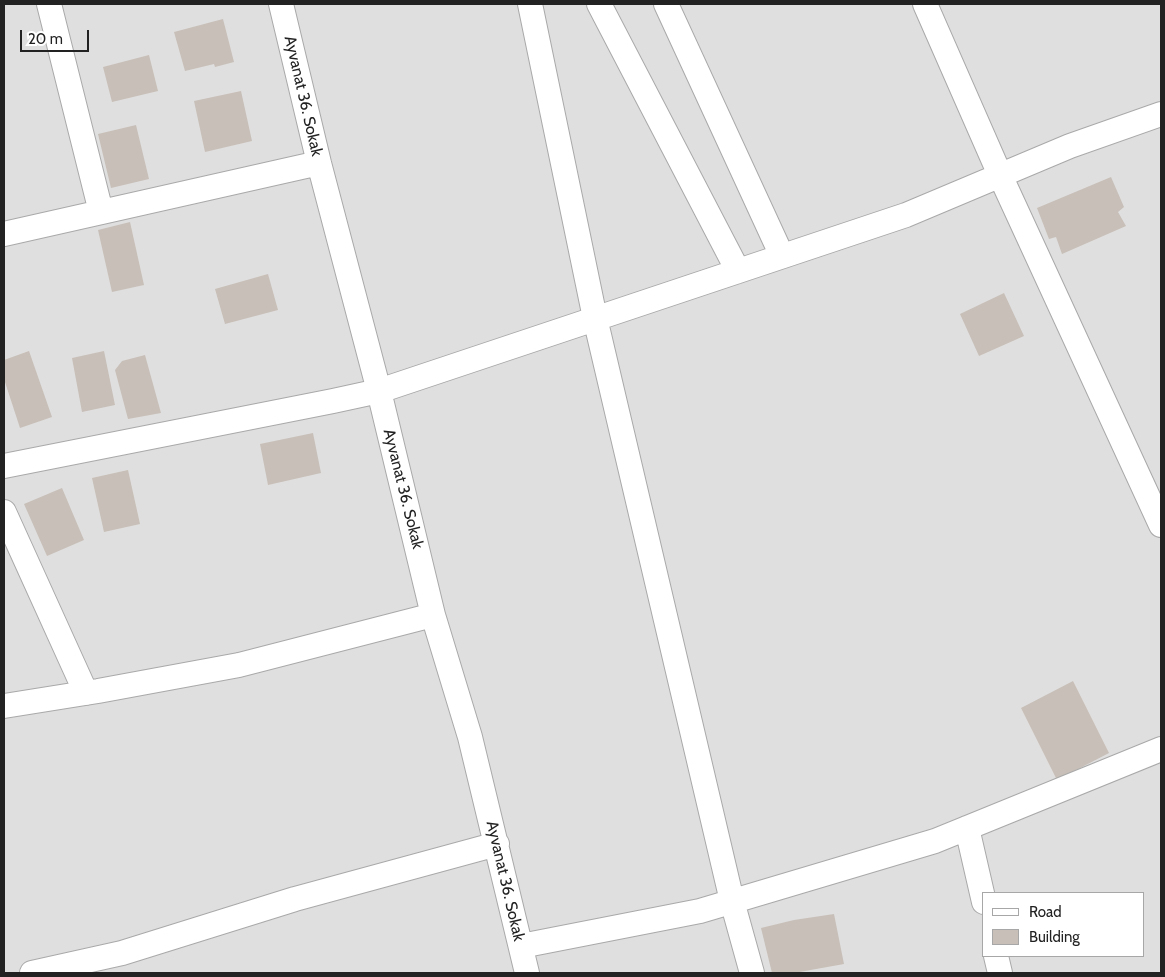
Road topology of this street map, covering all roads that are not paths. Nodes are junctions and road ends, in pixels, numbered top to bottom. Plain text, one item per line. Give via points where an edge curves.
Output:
1 (49, 4) edge
2 (282, 4) edge
3 (530, 4) edge
4 (599, 4) edge
5 (666, 4) edge
6 (925, 4) edge
7 (1161, 114) edge
8 (319, 163) junction
9 (1000, 175) junction
10 (101, 212) junction
11 (4, 234) edge
12 (782, 256) junction
13 (738, 270) junction
14 (595, 318) junction
15 (379, 390) junction
16 (4, 466) edge
17 (4, 512) edge
18 (1161, 525) edge
19 (433, 615) junction
20 (86, 693) junction
21 (4, 706) edge
22 (1161, 749) edge
23 (967, 828) junction
24 (497, 844) junction
25 (982, 893) edge
26 (732, 901) junction
27 (521, 946) junction
28 (996, 957) edge
29 (32, 973) edge
30 (527, 973) edge
31 (752, 973) edge
32 (1000, 973) edge

1 - 10 street
2 - 8 street, Ayvanat 36. Sokak
3 - 14 street
4 - 13 street
5 - 12 street
6 - 9 street
7 - 9 street
8 - 10 street
8 - 15 street, Ayvanat 36. Sokak
9 - 12 street via 906,215
9 - 18 street
10 - 11 street
12 - 13 street
13 - 14 street
14 - 15 street
14 - 26 street
15 - 16 street
15 - 19 street, Ayvanat 36. Sokak
17 - 20 street
19 - 20 street via 239,665
19 - 24 street, Ayvanat 36. Sokak via 470,737
20 - 21 street
22 - 23 street
23 - 25 street
23 - 26 street via 935,841
24 - 27 street, Ayvanat 36. Sokak
24 - 29 street via 295,899 122,953
26 - 27 street via 700,911
26 - 31 street
27 - 30 street, Ayvanat 36. Sokak
28 - 32 street

